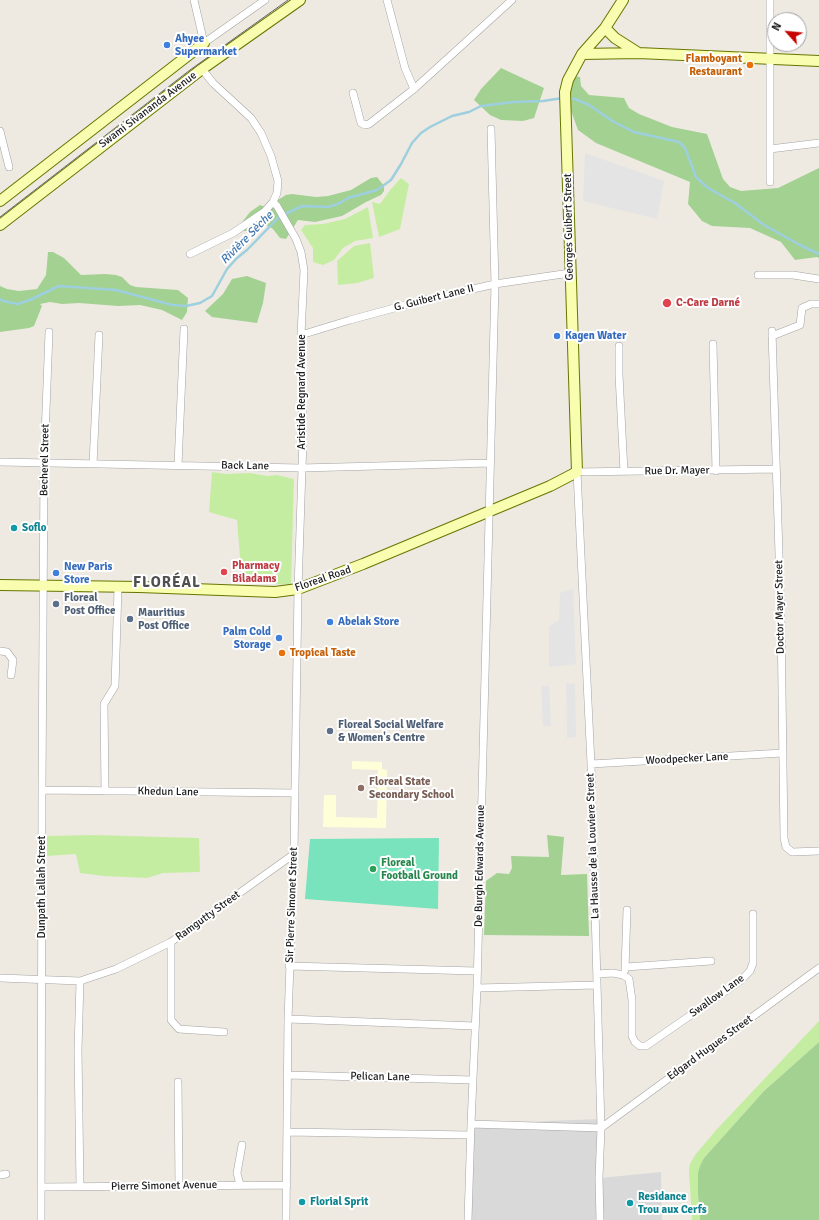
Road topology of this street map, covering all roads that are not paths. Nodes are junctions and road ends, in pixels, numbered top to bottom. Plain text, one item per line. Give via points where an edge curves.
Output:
1 (194, 0) edge
2 (266, 0) edge
3 (300, 0) edge
4 (387, 0) edge
5 (512, 0) edge
6 (623, 0) edge
7 (770, 0) edge
8 (605, 28) junction
9 (204, 43) junction
10 (638, 53) junction
11 (582, 54) junction
12 (770, 58) junction
13 (819, 61) edge
14 (202, 69) junction
15 (414, 89) junction
16 (353, 93) dead end
17 (491, 128) dead end
18 (0, 131) edge
19 (819, 143) edge
20 (770, 150) junction
21 (9, 167) dead end
22 (770, 182) dead end
23 (0, 201) edge
24 (275, 204) junction
25 (0, 224) edge
26 (190, 254) dead end
27 (570, 273) junction
28 (758, 275) dead end
29 (819, 279) edge
30 (495, 284) junction
31 (819, 304) edge
32 (184, 329) dead end
33 (49, 332) dead end
34 (99, 335) dead end
35 (301, 335) junction
36 (713, 344) dead end
37 (619, 346) dead end
38 (0, 462) edge
39 (44, 463) junction
40 (490, 463) junction
41 (93, 464) junction
42 (178, 465) junction
43 (301, 468) junction
44 (776, 469) junction
45 (716, 471) junction
46 (577, 472) junction
47 (624, 472) junction
48 (489, 512) junction
49 (0, 585) edge
50 (44, 587) junction
51 (118, 588) junction
52 (298, 589) junction
53 (0, 651) edge
54 (11, 675) dead end
55 (782, 753) junction
56 (591, 764) junction
57 (42, 790) junction
58 (105, 791) junction
59 (295, 793) junction
60 (819, 851) edge
61 (294, 854) junction
62 (627, 910) dead end
63 (753, 914) dead end
64 (171, 942) junction
65 (711, 961) dead end
66 (289, 966) junction
67 (626, 967) junction
68 (819, 968) edge
69 (477, 971) junction
70 (597, 974) junction
71 (0, 978) edge
72 (627, 978) junction
73 (42, 979) junction
74 (80, 981) junction
75 (597, 985) junction
76 (477, 988) junction
77 (288, 1019) junction
78 (475, 1026) junction
79 (224, 1032) dead end
80 (287, 1075) junction
81 (473, 1080) junction
82 (178, 1082) dead end
83 (471, 1124) junction
84 (601, 1128) junction
85 (287, 1132) junction
86 (470, 1135) junction
87 (242, 1145) dead end
88 (240, 1185) junction
89 (287, 1185) junction
90 (179, 1186) junction
91 (41, 1187) junction
92 (80, 1187) junction
93 (41, 1220) edge
94 (286, 1220) edge
95 (468, 1220) edge
96 (600, 1220) edge

1 - 9 street
2 - 9 street
3 - 14 main road, Swami Sivananda Avenue
4 - 15 street via 405,68
5 - 15 street
6 - 8 main road, Georges Guibert Street
7 - 12 street
8 - 10 main road
8 - 11 main road, Georges Guibert Street
9 - 23 main road
10 - 11 main road
10 - 12 main road
11 - 27 main road, Georges Guibert Street via 564,92
12 - 13 main road
12 - 20 street
14 - 24 street via 213,83 251,118 261,133 278,181
14 - 25 main road, Swami Sivananda Avenue
15 - 16 street via 365,125 361,123
17 - 30 street, De Burgh Edwards Avenue
18 - 21 street
19 - 20 street
20 - 22 street
24 - 26 street via 233,233
24 - 35 street, Aristide Regnard Avenue via 301,252 304,270
27 - 30 street, G. Guibert Lane II
27 - 46 main road, Georges Guibert Street
28 - 29 street via 793,275
30 - 35 street, G. Guibert Lane II via 420,301
30 - 40 street, De Burgh Edwards Avenue
31 - 44 street, Doctor Mayer Street via 802,308 800,325 772,334
32 - 42 street
33 - 39 street, Becherel Street
34 - 41 street
35 - 43 street, Aristide Regnard Avenue
36 - 45 street
37 - 47 street via 618,375
38 - 39 street, Back Lane
39 - 41 street, Back Lane
39 - 50 street, Becherel Street
40 - 43 street, Back Lane
40 - 48 street, De Burgh Edwards Avenue
41 - 42 street, Back Lane
42 - 43 street, Back Lane
43 - 52 street, Aristide Regnard Avenue
44 - 45 street, Rue Dr. Mayer
44 - 55 street, Doctor Mayer Street
45 - 47 street, Rue Dr. Mayer
46 - 47 street, Rue Dr. Mayer
46 - 48 main road, Floreal Road
46 - 56 street, La Hausse de la Louviere Street
48 - 52 main road, Floreal Road
48 - 69 street, De Burgh Edwards Avenue
49 - 50 main road, Floreal Road
50 - 51 main road, Floreal Road
50 - 57 street, Dunpath Lallah Street
51 - 52 main road, Floreal Road via 275,592
51 - 58 street via 115,686 104,704
52 - 59 street, Sir Pierre Simonet Street
53 - 54 street via 6,652 13,660
55 - 56 street, Woodpecker Lane
55 - 60 street, Doctor Mayer Street via 786,847 792,852
56 - 70 street, La Hausse de la Louviere Street
57 - 58 street, Khedun Lane
57 - 73 street, Dunpath Lallah Street
58 - 59 street, Khedun Lane
59 - 61 street, Sir Pierre Simonet Street
61 - 64 street, Ramgutty Street
61 - 66 street, Sir Pierre Simonet Street
62 - 67 street
63 - 72 street, Swallow Lane via 753,963 750,971 740,981 646,1046 640,1046 632,1036 632,1000
64 - 74 street, Ramgutty Street via 116,969
64 - 79 street via 171,1020 179,1029
65 - 67 street
66 - 69 street
66 - 77 street, Sir Pierre Simonet Street
67 - 72 street
68 - 84 street, Edgard Hugues Street
69 - 76 street, De Burgh Edwards Avenue
70 - 72 street via 612,973
70 - 75 street, La Hausse de la Louviere Street
71 - 73 street
73 - 74 street
73 - 91 street, Dunpath Lallah Street
74 - 92 street
75 - 76 street
75 - 84 street, La Hausse de la Louviere Street
76 - 78 street, De Burgh Edwards Avenue
77 - 78 street
77 - 80 street, Sir Pierre Simonet Street
78 - 81 street, De Burgh Edwards Avenue
80 - 81 street, Pelican Lane
80 - 85 street, Sir Pierre Simonet Street
81 - 83 street, De Burgh Edwards Avenue
82 - 90 street
83 - 84 street
83 - 86 street, De Burgh Edwards Avenue
84 - 96 street, La Hausse de la Louviere Street
85 - 86 street
85 - 89 street, Sir Pierre Simonet Street
86 - 95 street, De Burgh Edwards Avenue
87 - 88 street via 236,1174
88 - 89 street, Pierre Simonet Avenue
88 - 90 street, Pierre Simonet Avenue
89 - 94 street, Sir Pierre Simonet Street
90 - 92 street, Pierre Simonet Avenue
91 - 92 street, Pierre Simonet Avenue
91 - 93 street, Dunpath Lallah Street

